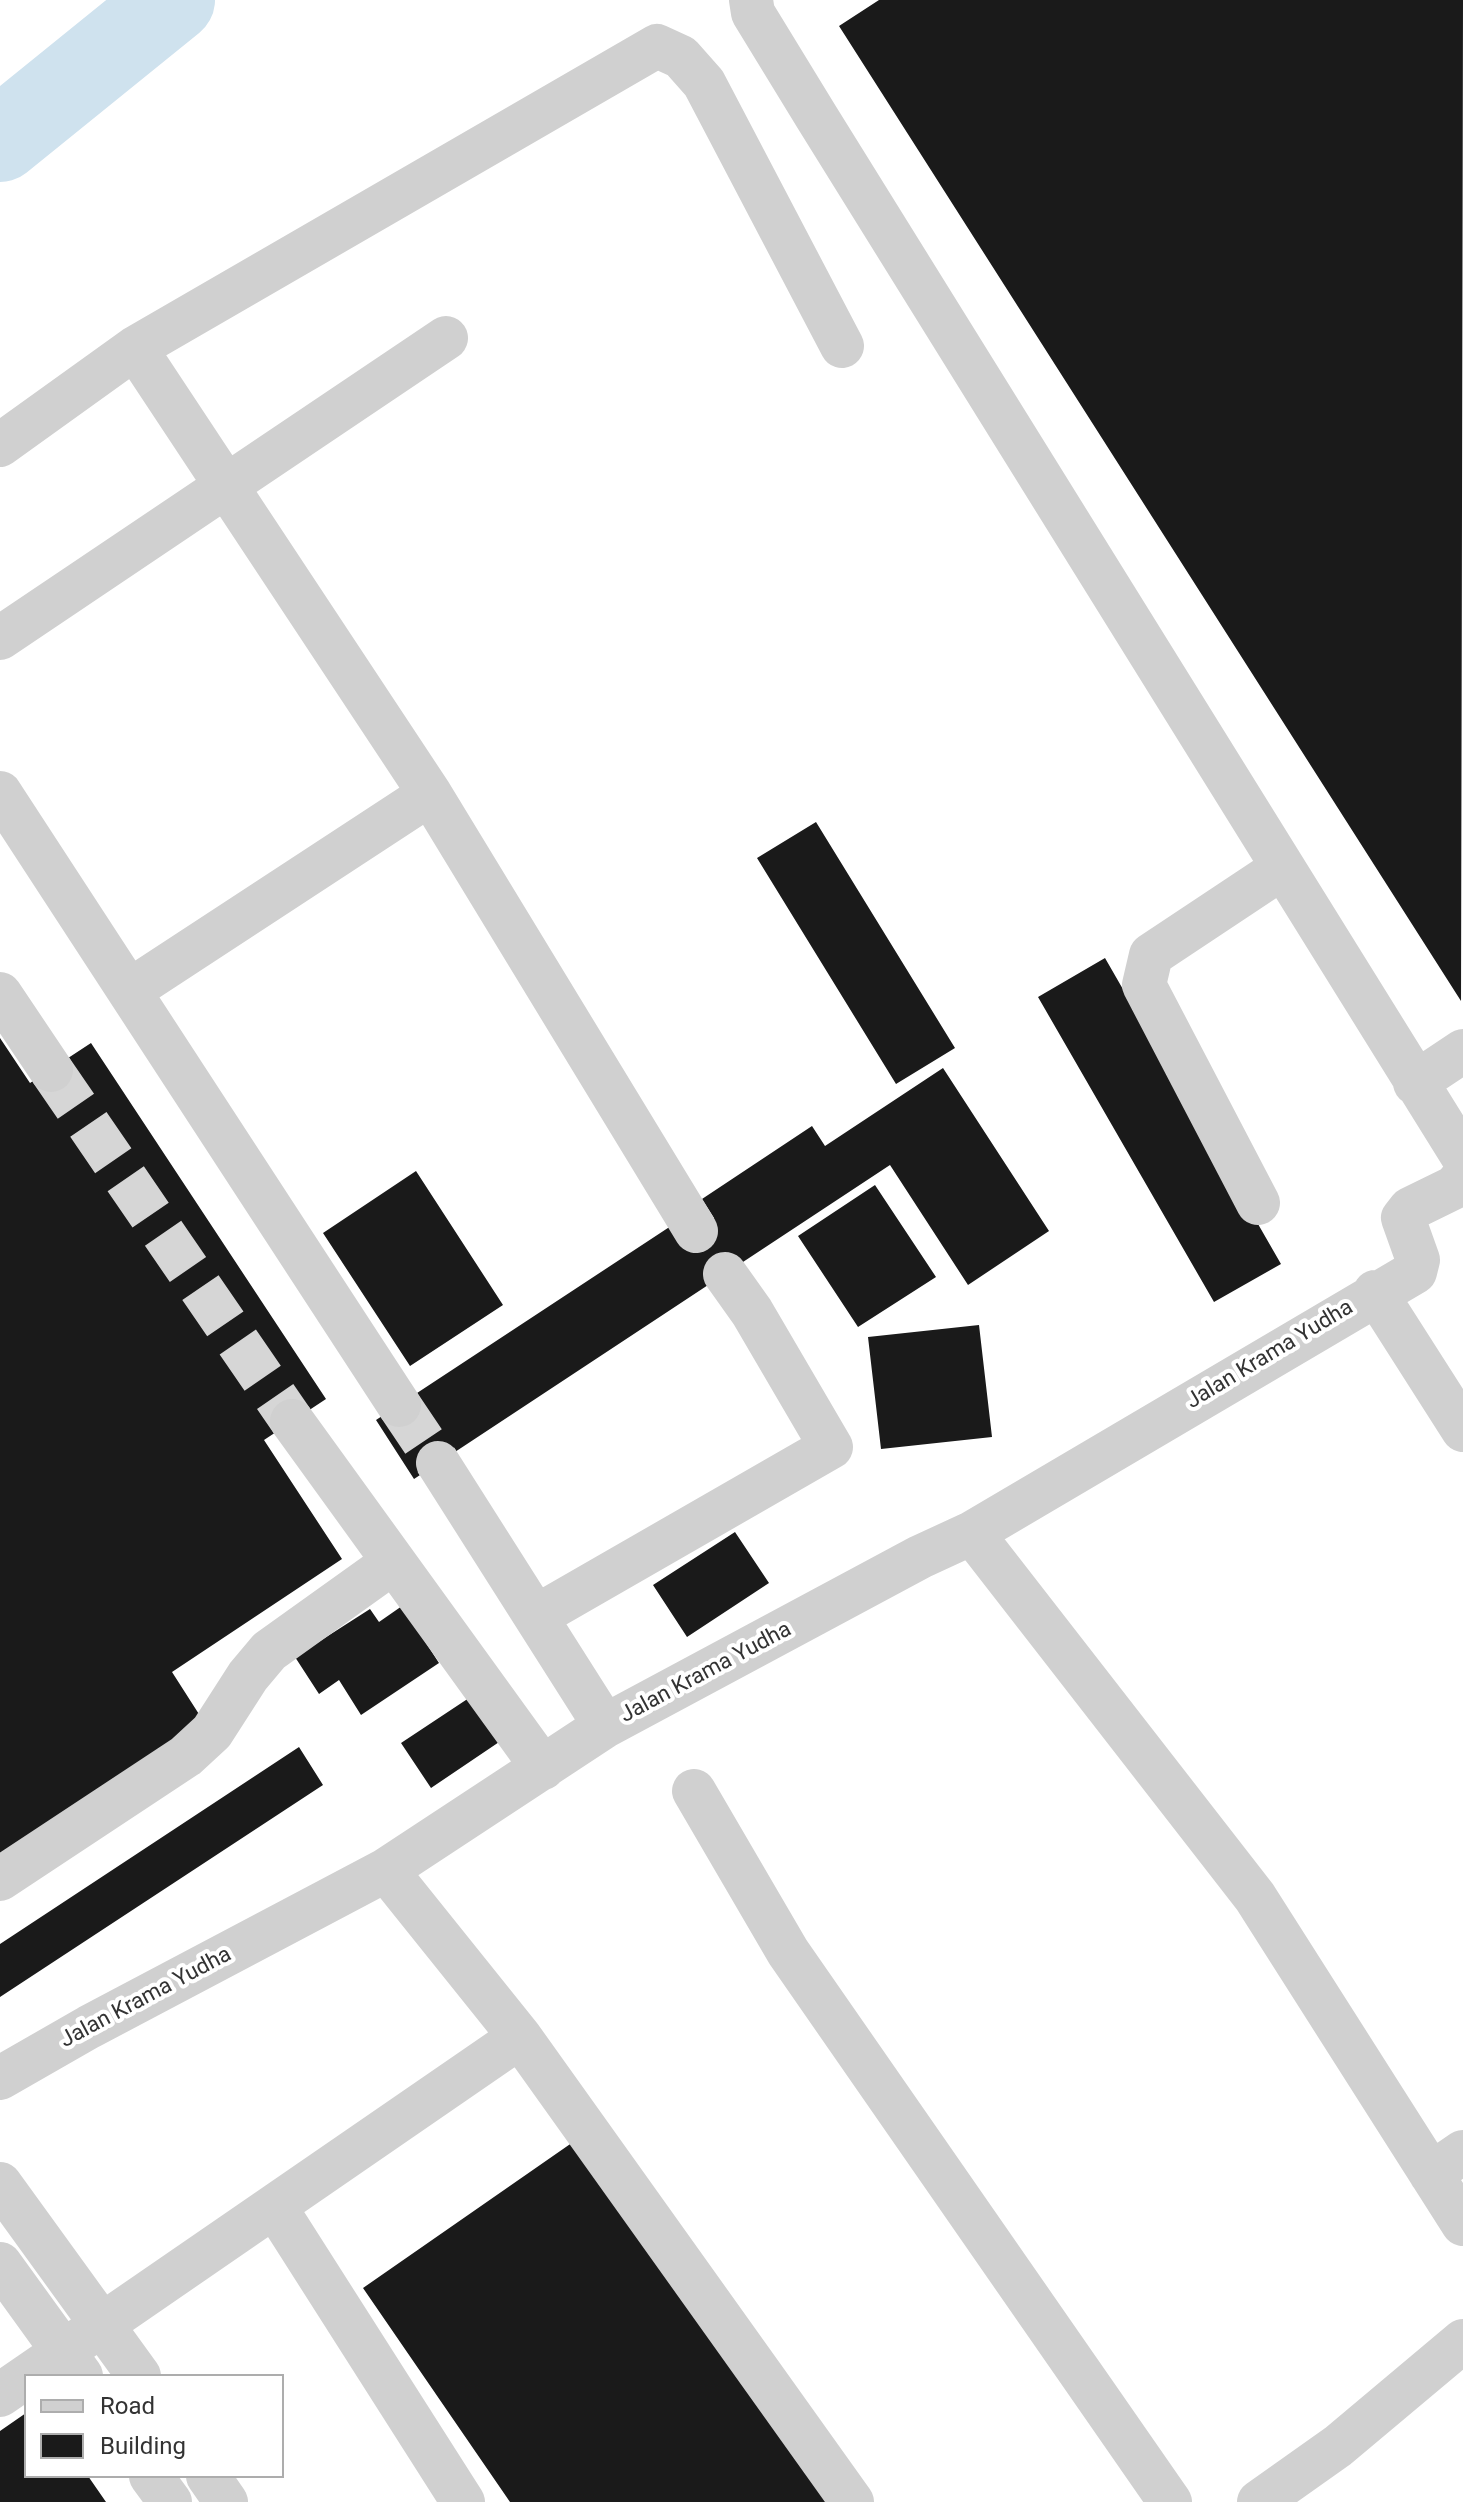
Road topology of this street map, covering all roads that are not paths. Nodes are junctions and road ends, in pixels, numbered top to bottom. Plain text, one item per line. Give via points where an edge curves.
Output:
1 (751, 0) edge
2 (446, 338) dead end
3 (842, 346) dead end
4 (135, 348) junction
5 (0, 445) edge
6 (226, 486) junction
7 (0, 638) edge
8 (0, 793) edge
9 (430, 794) junction
10 (1282, 868) junction
11 (129, 991) junction
12 (0, 994) edge
13 (1463, 1051) edge
14 (51, 1070) tunnel mouth
15 (1415, 1083) junction
16 (1463, 1157) edge
17 (1463, 1177) edge
18 (1258, 1203) dead end
19 (696, 1231) dead end
20 (725, 1274) dead end
21 (1375, 1292) junction
22 (399, 1405) tunnel mouth
23 (292, 1421) tunnel mouth
24 (1463, 1430) edge
25 (438, 1463) tunnel mouth
26 (972, 1533) junction
27 (392, 1563) junction
28 (537, 1616) junction
29 (605, 1726) junction
30 (543, 1768) junction
31 (694, 1791) dead end
32 (386, 1870) junction
33 (0, 1879) edge
34 (520, 2037) junction
35 (0, 2078) edge
36 (1447, 2163) edge
37 (0, 2184) edge
38 (275, 2207) junction
39 (1463, 2224) edge
40 (0, 2264) edge
41 (103, 2324) junction
42 (1463, 2341) edge
43 (72, 2363) edge
44 (47, 2374) edge
45 (138, 2374) edge
46 (24, 2384) edge
47 (0, 2395) edge
48 (152, 2478) edge
49 (209, 2478) edge
50 (170, 2502) edge
51 (226, 2502) edge
52 (463, 2502) edge
53 (852, 2502) edge
54 (1170, 2502) edge
55 (1259, 2502) edge

1 - 10 lane via 753,13 816,116
2 - 6 lane
3 - 4 lane via 704,83 681,57 657,46
4 - 5 lane
4 - 6 lane
6 - 7 lane
6 - 9 lane
8 - 11 lane
9 - 11 lane
9 - 19 lane
10 - 15 lane
10 - 18 lane via 1151,955 1144,985
11 - 22 lane
12 - 14 lane
13 - 15 lane
15 - 16 lane
17 - 21 lane, Jalan Krama Yudha via 1403,1218 1418,1260 1415,1272
20 - 28 lane via 831,1447
21 - 24 lane
21 - 26 lane, Jalan Krama Yudha
23 - 27 lane
25 - 28 lane
26 - 29 lane, Jalan Krama Yudha
26 - 36 lane via 1255,1897
27 - 30 lane
27 - 33 lane via 269,1651 212,1732 186,1756
28 - 29 lane
29 - 30 lane, Jalan Krama Yudha
30 - 32 lane, Jalan Krama Yudha
31 - 54 lane via 788,1952
32 - 34 lane
32 - 35 lane, Jalan Krama Yudha
34 - 38 lane
34 - 53 lane
36 - 39 lane
37 - 41 lane
38 - 41 lane
38 - 52 lane
40 - 43 lane
41 - 43 lane
41 - 45 lane
42 - 55 lane via 1338,2446
43 - 44 lane
46 - 47 lane
48 - 50 lane
49 - 51 lane

